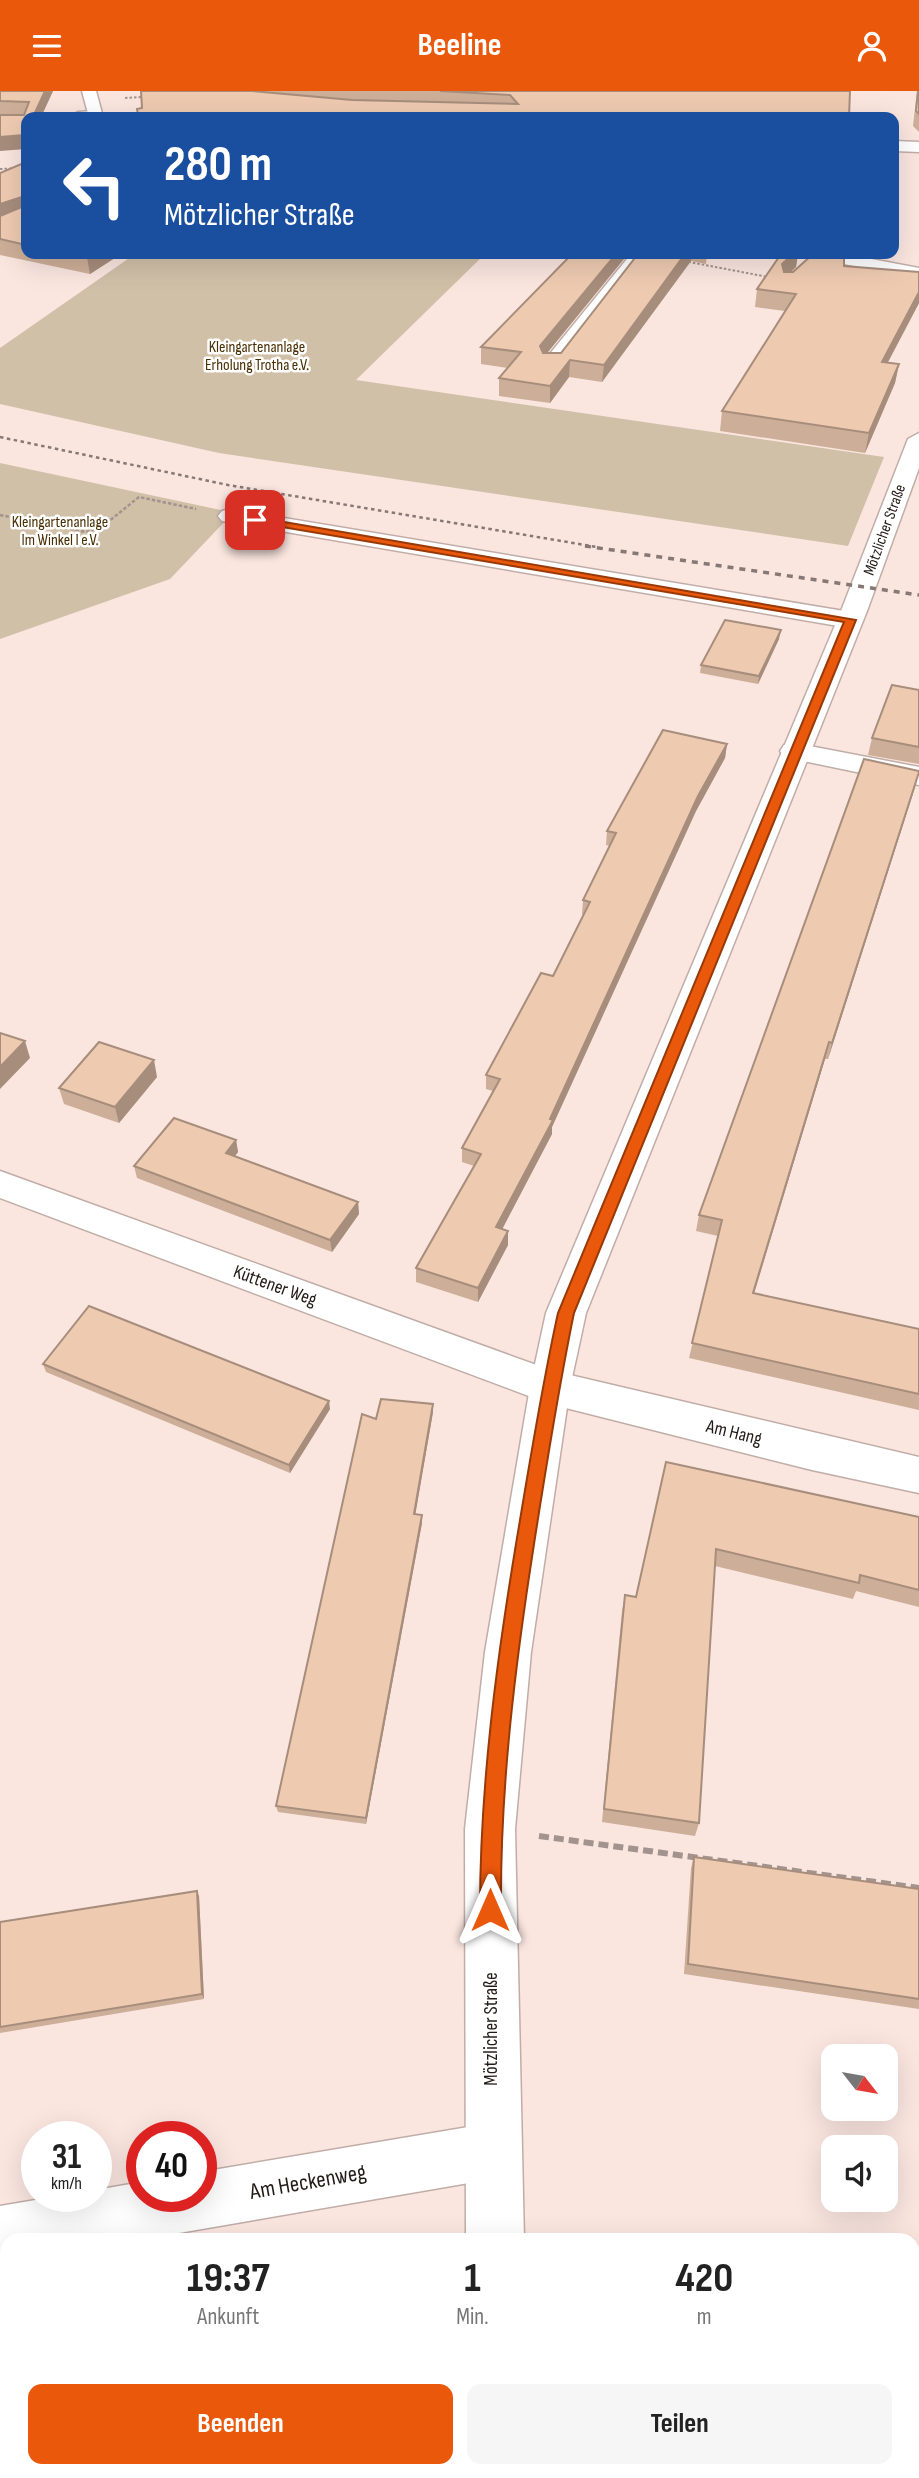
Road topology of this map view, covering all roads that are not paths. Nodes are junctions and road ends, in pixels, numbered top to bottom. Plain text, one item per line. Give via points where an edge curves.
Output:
1 (89, 91) edge
2 (95, 112) edge
3 (899, 146) edge
4 (919, 147) edge
5 (636, 259) edge
6 (844, 259) edge
7 (919, 273) edge
8 (551, 365) edge
9 (919, 439) edge
10 (230, 516) road end
11 (850, 620) junction
12 (794, 751) junction
13 (919, 776) edge
14 (0, 1184) edge
15 (550, 1387) junction
16 (919, 1475) edge
17 (492, 2151) junction
18 (12, 2233) edge
19 (495, 2233) edge

1 - 2 street
3 - 4 street
5 - 8 street
6 - 7 street
9 - 11 street, Mötzlicher Straße
10 - 11 street
11 - 12 street, Mötzlicher Straße
12 - 13 street
12 - 15 street, Mötzlicher Straße via 566,1313
14 - 15 street, Küttener Weg
15 - 16 street, Am Hang
15 - 17 street, Mötzlicher Straße via 508,1652 490,1829
17 - 18 street, Am Heckenweg
17 - 19 street, Mötzlicher Straße

